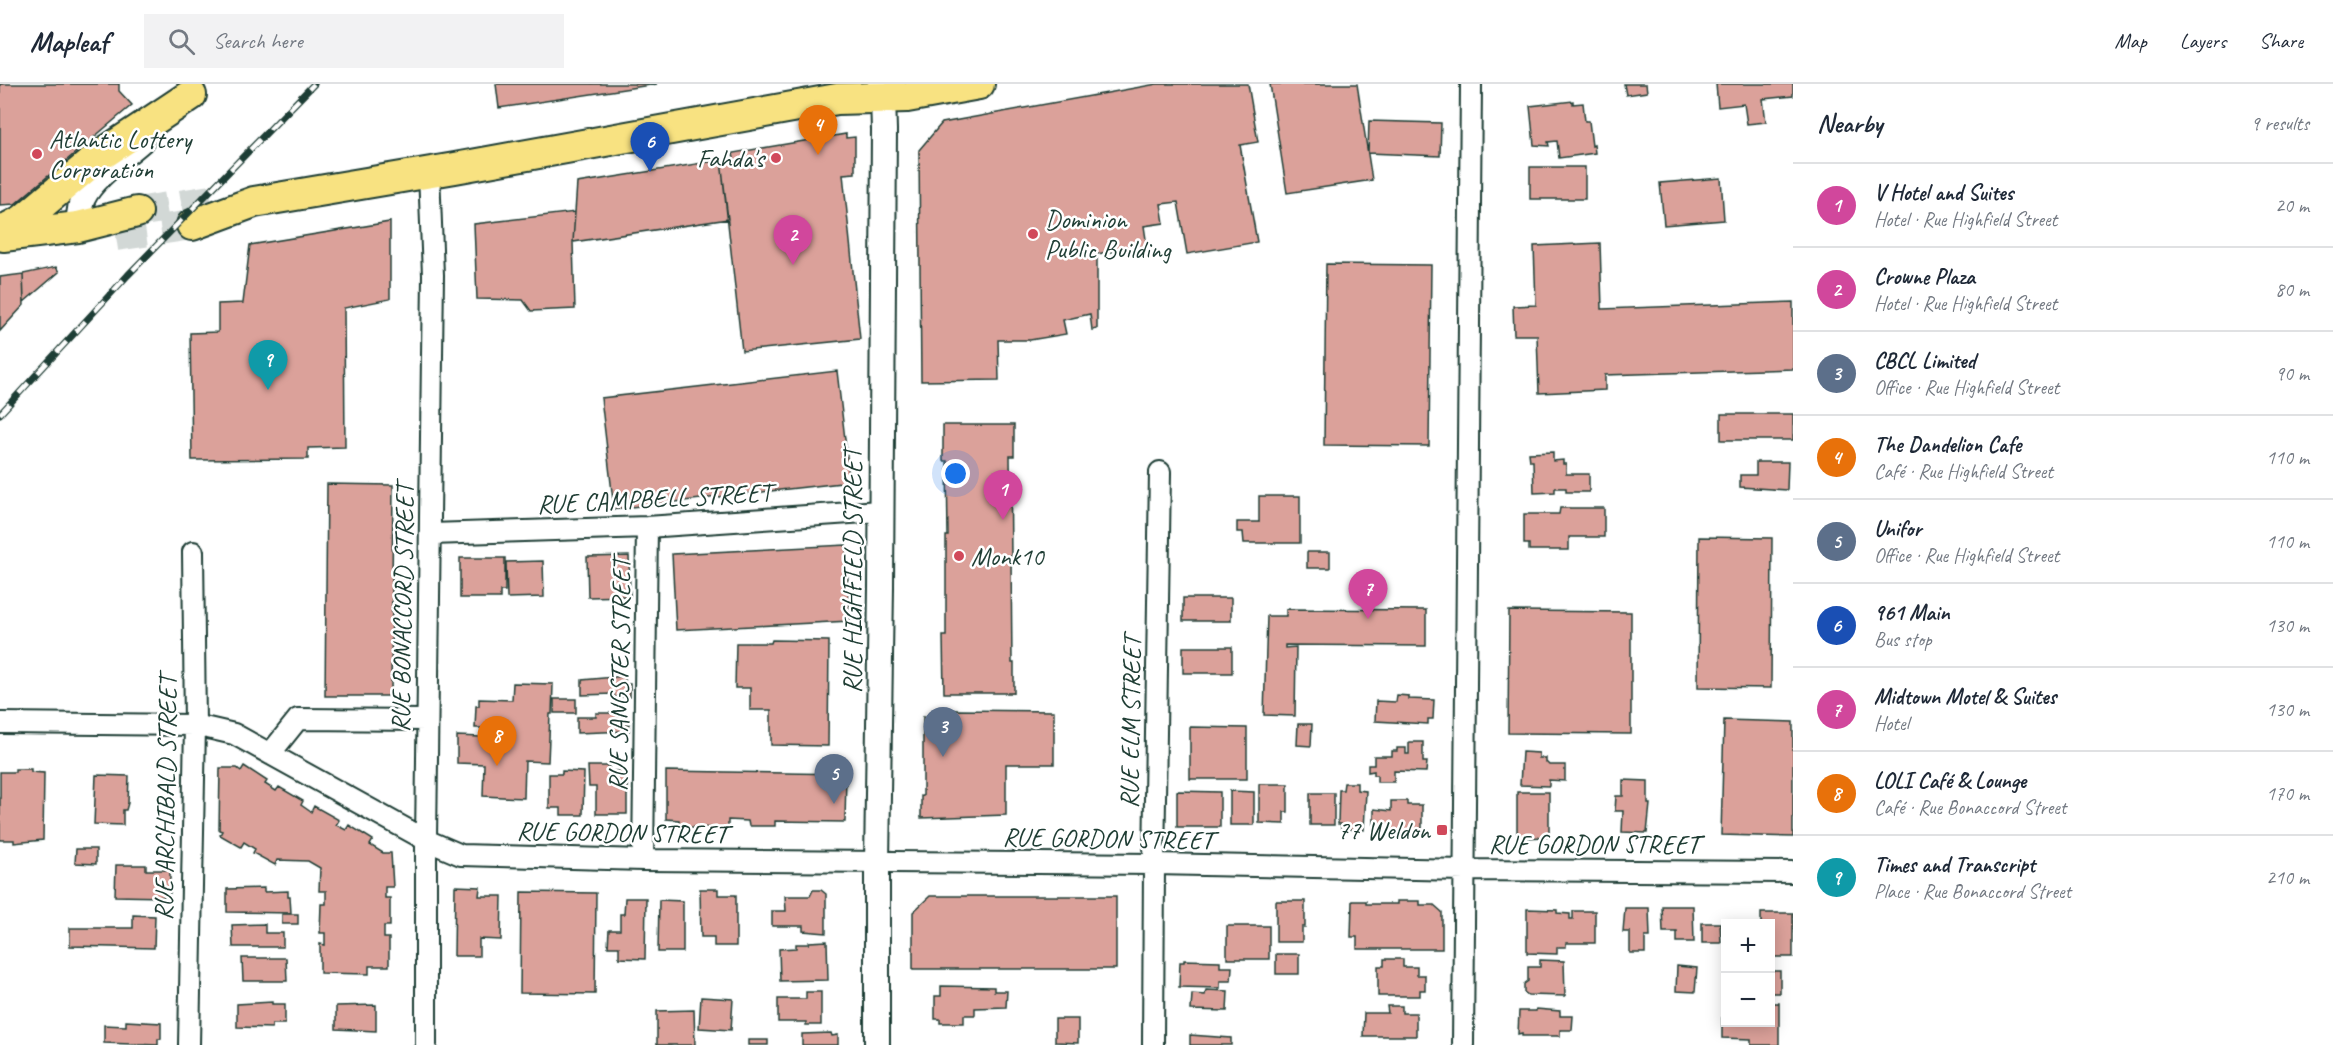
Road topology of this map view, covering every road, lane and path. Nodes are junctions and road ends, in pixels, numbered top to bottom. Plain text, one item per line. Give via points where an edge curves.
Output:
1 (979, 84) edge
2 (1471, 84) edge
3 (197, 89) edge
4 (882, 91) edge
5 (429, 172) junction
6 (217, 199) tunnel mouth
7 (254, 202) junction
8 (137, 212) tunnel mouth
9 (192, 225) tunnel mouth
10 (78, 227) junction
11 (0, 232) edge
12 (116, 236) tunnel mouth
13 (0, 237) edge
14 (1160, 472) dead end
15 (880, 511) junction
16 (647, 527) junction
17 (431, 534) junction
18 (193, 552) dead end
19 (427, 720) junction
20 (0, 723) edge
21 (195, 724) junction
22 (270, 754) junction
23 (426, 840) junction
24 (643, 860) junction
25 (877, 863) junction
26 (1154, 864) junction
27 (1465, 870) junction
28 (1793, 872) edge
29 (189, 1045) edge
30 (426, 1045) edge
31 (877, 1045) edge
32 (1153, 1045) edge
33 (1463, 1045) edge

1 - 4 main road via 907,97
2 - 27 street
3 - 10 street via 92,185 84,198
3 - 11 main road via 98,157 23,220
4 - 5 main road
4 - 15 street, RUE HIGHFIELD STREET
5 - 7 main road
5 - 17 street, RUE BONACCORD STREET via 433,275
6 - 7 main road
7 - 9 main road
8 - 10 main road
10 - 12 main road
10 - 13 main road
14 - 26 street, RUE ELM STREET
15 - 16 street, RUE CAMPBELL STREET
15 - 25 street, RUE HIGHFIELD STREET
16 - 17 street, RUE CAMPBELL STREET
16 - 24 street, RUE SANGSTER STREET
17 - 19 street, RUE BONACCORD STREET
18 - 21 street, RUE ARCHIBALD STREET
19 - 22 street via 298,719
19 - 23 street, RUE BONACCORD STREET
20 - 21 street, RUE GORDON STREET
21 - 22 street, RUE GORDON STREET via 234,734
21 - 29 street, RUE ARCHIBALD STREET
22 - 23 street, RUE GORDON STREET
23 - 24 street, RUE GORDON STREET via 461,855
23 - 30 street, RUE BONACCORD STREET
24 - 25 street, RUE GORDON STREET
25 - 26 street, RUE GORDON STREET
25 - 31 street, RUE HIGHFIELD STREET
26 - 27 street, RUE GORDON STREET
26 - 32 street, RUE ELM STREET
27 - 28 street, RUE GORDON STREET
27 - 33 street

